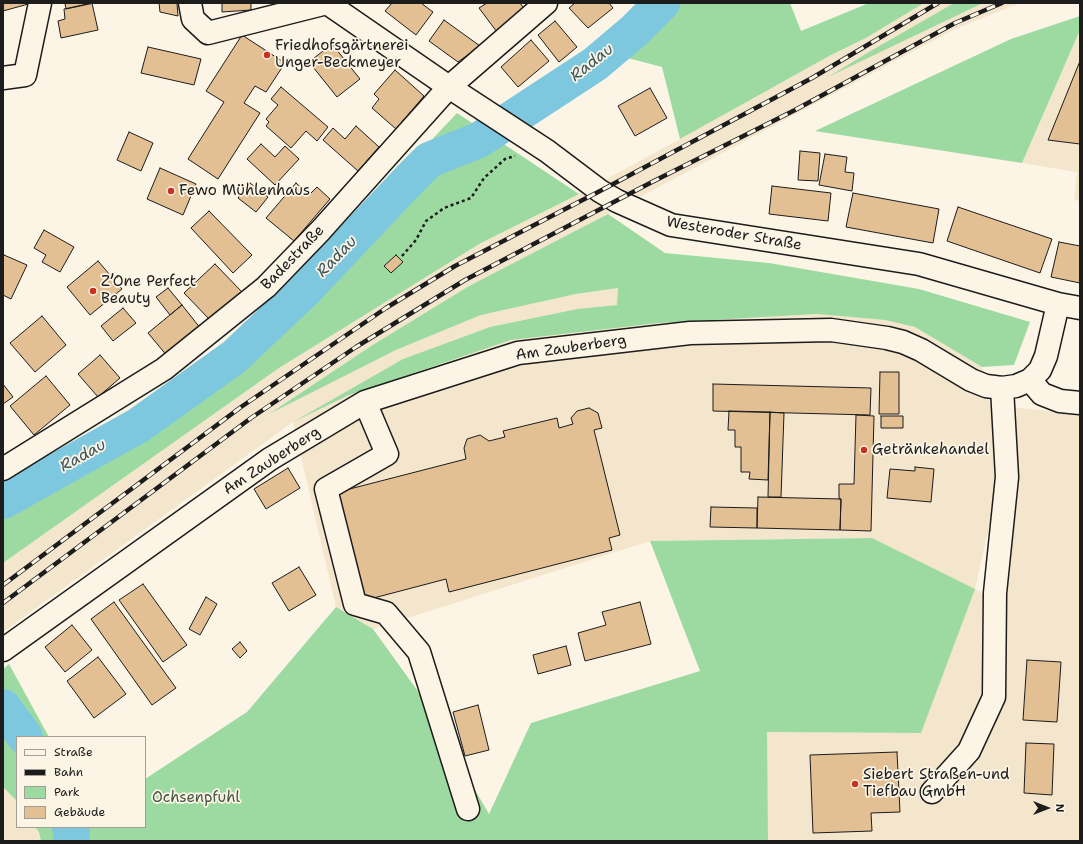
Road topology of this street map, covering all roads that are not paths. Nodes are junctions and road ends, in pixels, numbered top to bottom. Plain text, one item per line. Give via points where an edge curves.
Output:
1 (40, 3) edge
2 (190, 3) edge
3 (327, 3) edge
4 (546, 3) edge
5 (3, 78) edge
6 (449, 87) junction
7 (1058, 304) junction
8 (1080, 308) edge
9 (1030, 380) junction
10 (1002, 388) junction
11 (365, 402) junction
12 (1080, 403) edge
13 (3, 469) edge
14 (3, 650) edge
15 (932, 792) dead end
16 (468, 809) dead end

1 - 5 street via 25,75
2 - 3 street via 193,19 208,33
3 - 6 street, Westeroder Straße
4 - 6 street, Badestraße
6 - 7 street, Westeroder Straße via 548,151 600,192 670,225 919,264
6 - 13 street, Badestraße via 321,230 266,287 164,369
7 - 8 street, Westeroder Straße
7 - 9 street via 1046,356 1040,370
9 - 10 street, Am Zauberberg
9 - 12 street via 1042,394 1060,401
10 - 11 street, Am Zauberberg via 986,386 971,380 903,342 831,330 697,333 518,354
10 - 15 street via 1007,477 995,593 994,697 969,751
11 - 14 street, Am Zauberberg via 270,459
11 - 16 street via 387,454 326,489 354,604 386,613 419,652

